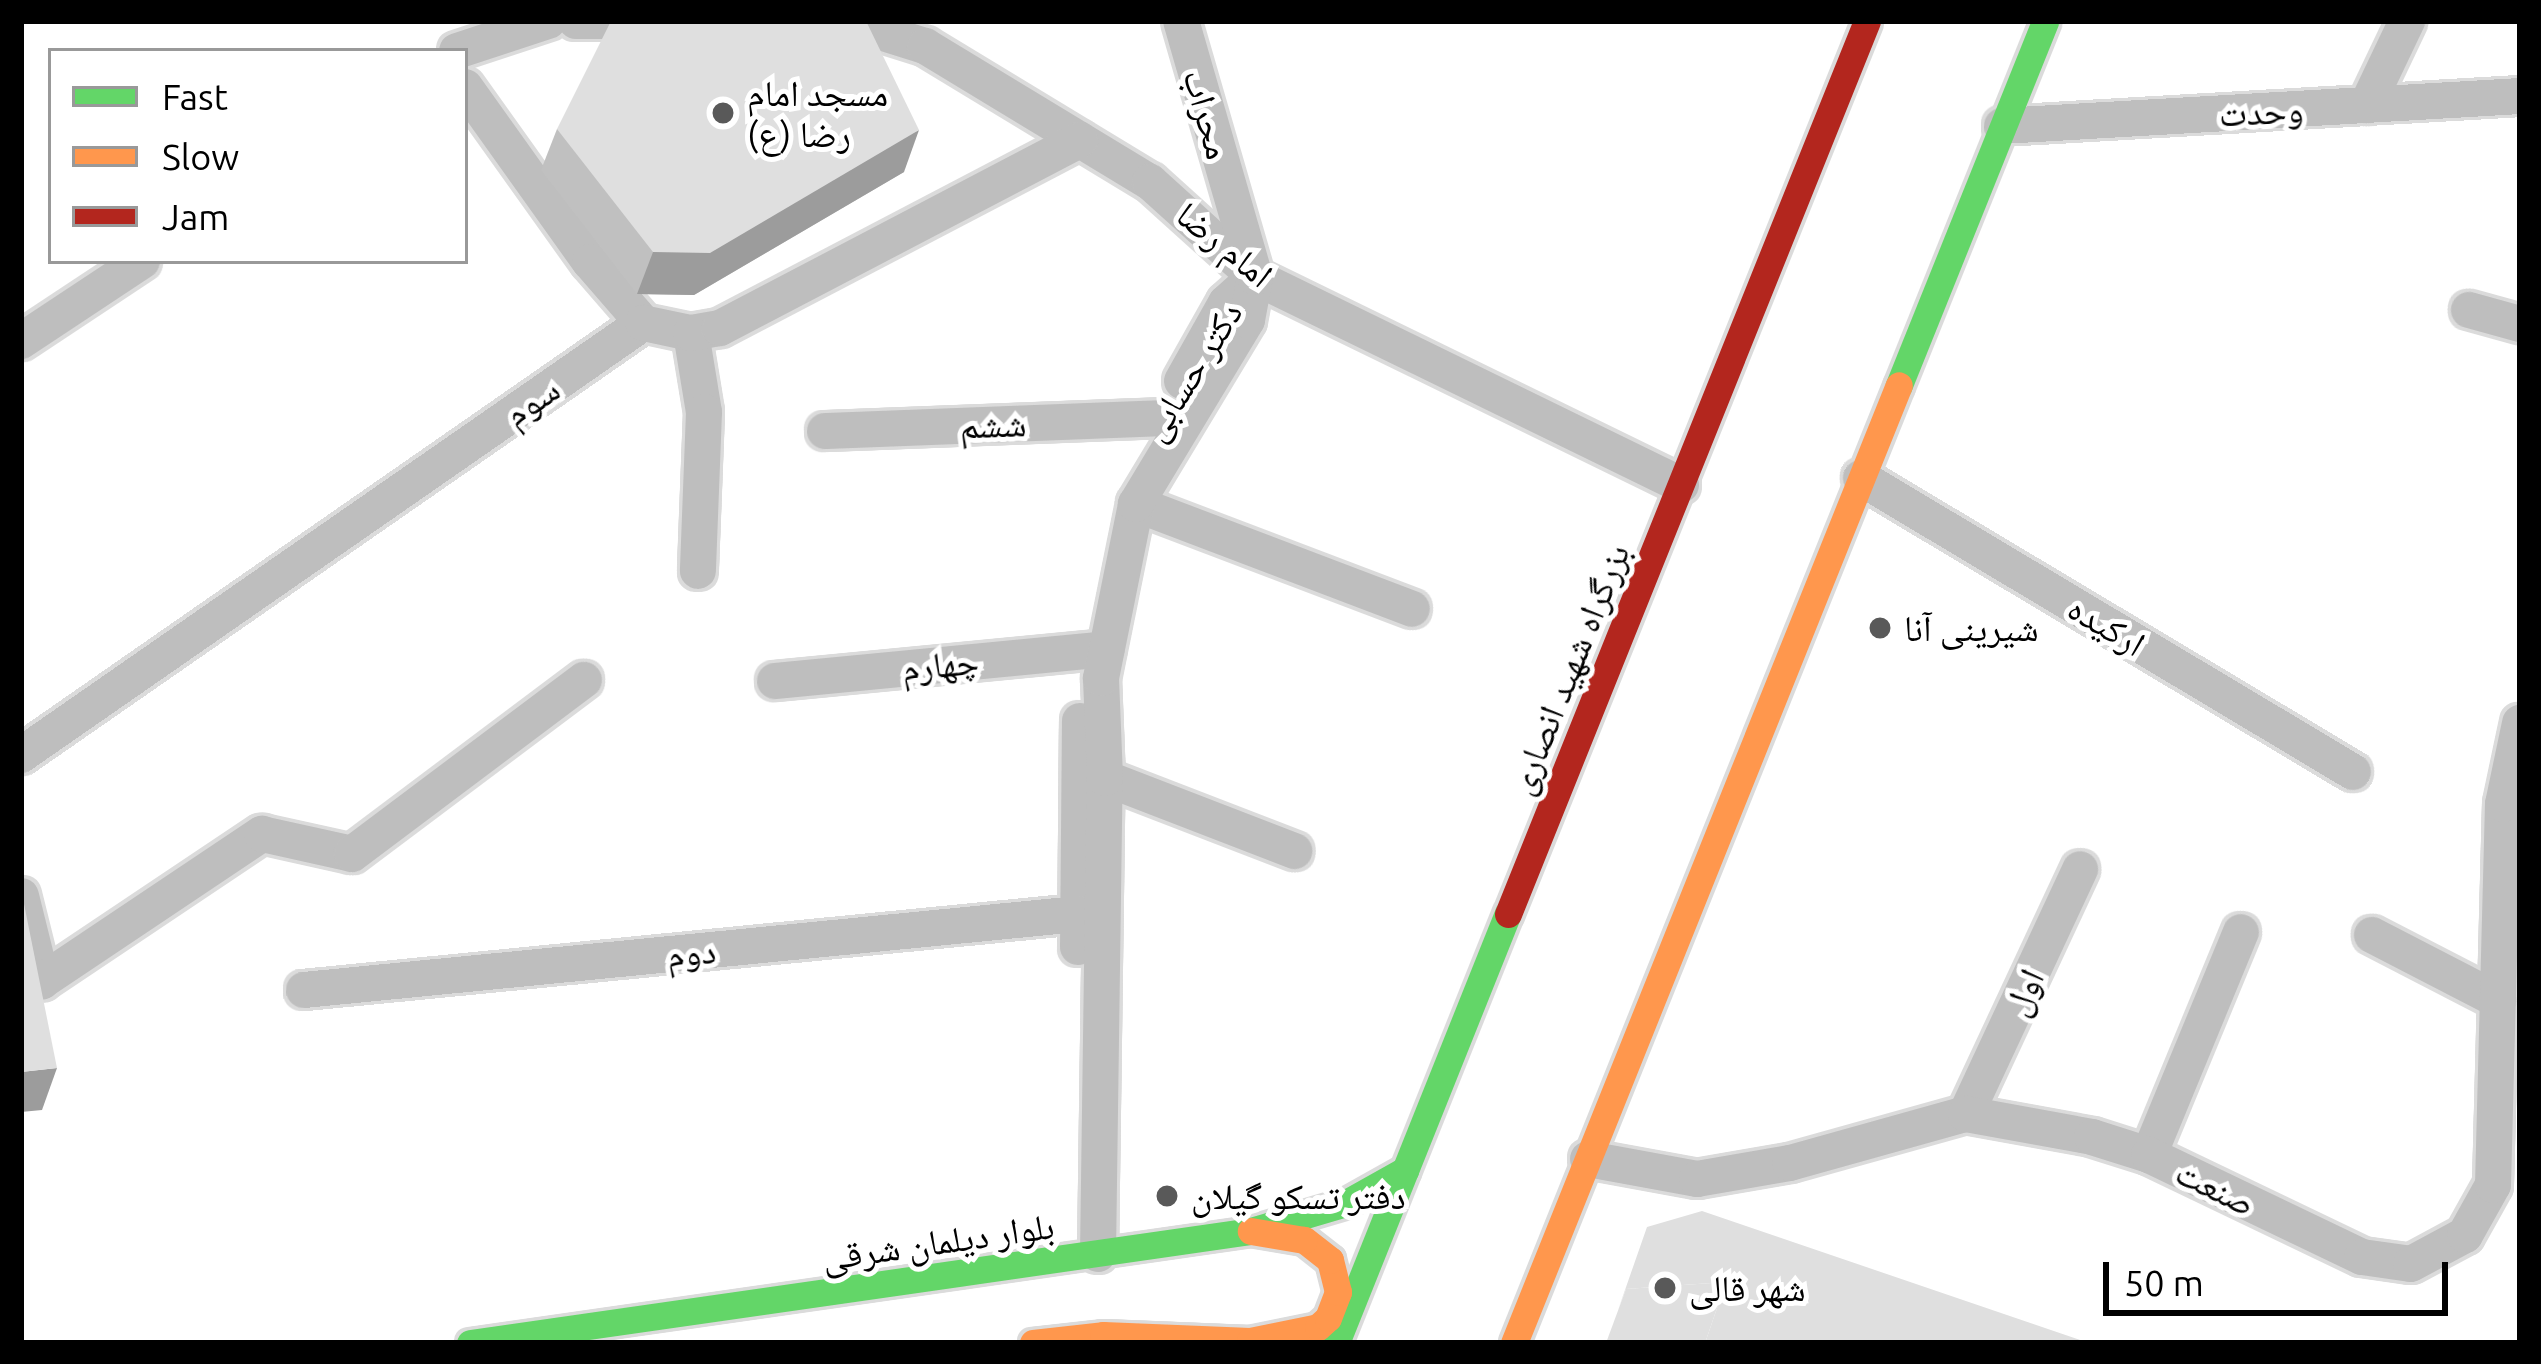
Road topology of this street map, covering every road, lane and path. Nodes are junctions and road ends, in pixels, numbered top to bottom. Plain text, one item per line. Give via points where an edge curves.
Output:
1 (548, 21) edge
2 (575, 21) edge
3 (639, 21) edge
4 (845, 21) edge
5 (1181, 21) edge
6 (1868, 21) edge
7 (2044, 21) edge
8 (2407, 21) edge
9 (918, 34) edge
10 (466, 48) edge
11 (468, 91) edge
12 (2520, 96) edge
13 (2367, 105) junction
14 (2002, 126) junction
15 (1080, 140) junction
16 (137, 264) edge
17 (1255, 277) junction
18 (2469, 310) dead end
19 (643, 323) junction
20 (2520, 325) edge
21 (691, 333) junction
22 (21, 341) edge
23 (1161, 418) junction
24 (825, 431) dead end
25 (1861, 478) junction
26 (1681, 485) junction
27 (1136, 505) junction
28 (698, 571) dead end
29 (1412, 609) dead end
30 (1095, 649) junction
31 (584, 680) dead end
32 (775, 681) dead end
33 (2520, 723) edge
34 (21, 755) edge
35 (2353, 772) dead end
36 (1106, 778) junction
37 (1294, 851) dead end
38 (2080, 869) dead end
39 (21, 896) edge
40 (1078, 914) junction
41 (2241, 932) dead end
42 (2372, 935) dead end
43 (304, 990) dead end
44 (2498, 1000) junction
45 (1966, 1114) junction
46 (2149, 1155) junction
47 (1588, 1159) junction
48 (1405, 1170) junction
49 (1251, 1232) junction
50 (1086, 1256) junction
51 (470, 1343) edge
52 (1033, 1343) edge
53 (1336, 1343) edge
54 (1514, 1343) edge

1 - 10 street
2 - 3 street
4 - 9 street, امام رضا
5 - 17 street, محراب
6 - 26 main road, بزرگراه شهید انصاری
7 - 14 main road
8 - 13 street
9 - 15 street, امام رضا
11 - 19 street
12 - 13 street, وحدت
13 - 14 street, وحدت
14 - 25 main road
15 - 17 street, امام رضا via 1150,182
15 - 21 street via 720,328
16 - 22 street
17 - 23 street, دکتر حسابی via 1226,304
17 - 26 street, امام رضا
17 - 27 street, دکتر حسابی via 1246,320
18 - 20 street
19 - 21 street
19 - 34 street, سوم
21 - 28 street via 704,412
23 - 24 street, ششم
23 - 30 street, دکتر حسابی via 1115,496
25 - 35 street, ارکیده
25 - 47 main road
26 - 48 main road, بزرگراه شهید انصاری
27 - 29 street
27 - 30 street, دکتر حسابی
30 - 32 street, چهارم
30 - 36 street, دکتر حسابی
30 - 40 street, دکتر حسابی
31 - 39 street via 352,854 262,834 42,981
33 - 44 street, صنعت via 2504,804
36 - 37 street
36 - 50 street, دکتر حسابی
38 - 45 street, اول
40 - 43 street, دوم
40 - 50 street, دکتر حسابی
41 - 46 street
42 - 44 street
44 - 46 street, صنعت via 2493,1185 2465,1235 2411,1264 2362,1257
45 - 46 street, صنعت
45 - 47 street, صنعت via 1790,1163 1697,1179
47 - 54 main road
48 - 49 main road, بلوار دیلمان شرقی via 1346,1203
48 - 53 main road, بزرگراه شهید انصاری
49 - 50 main road, بلوار دیلمان شرقی
49 - 52 main road via 1304,1240 1330,1260 1338,1292 1318,1327 1250,1341 1103,1335
50 - 51 main road, بلوار دیلمان شرقی

